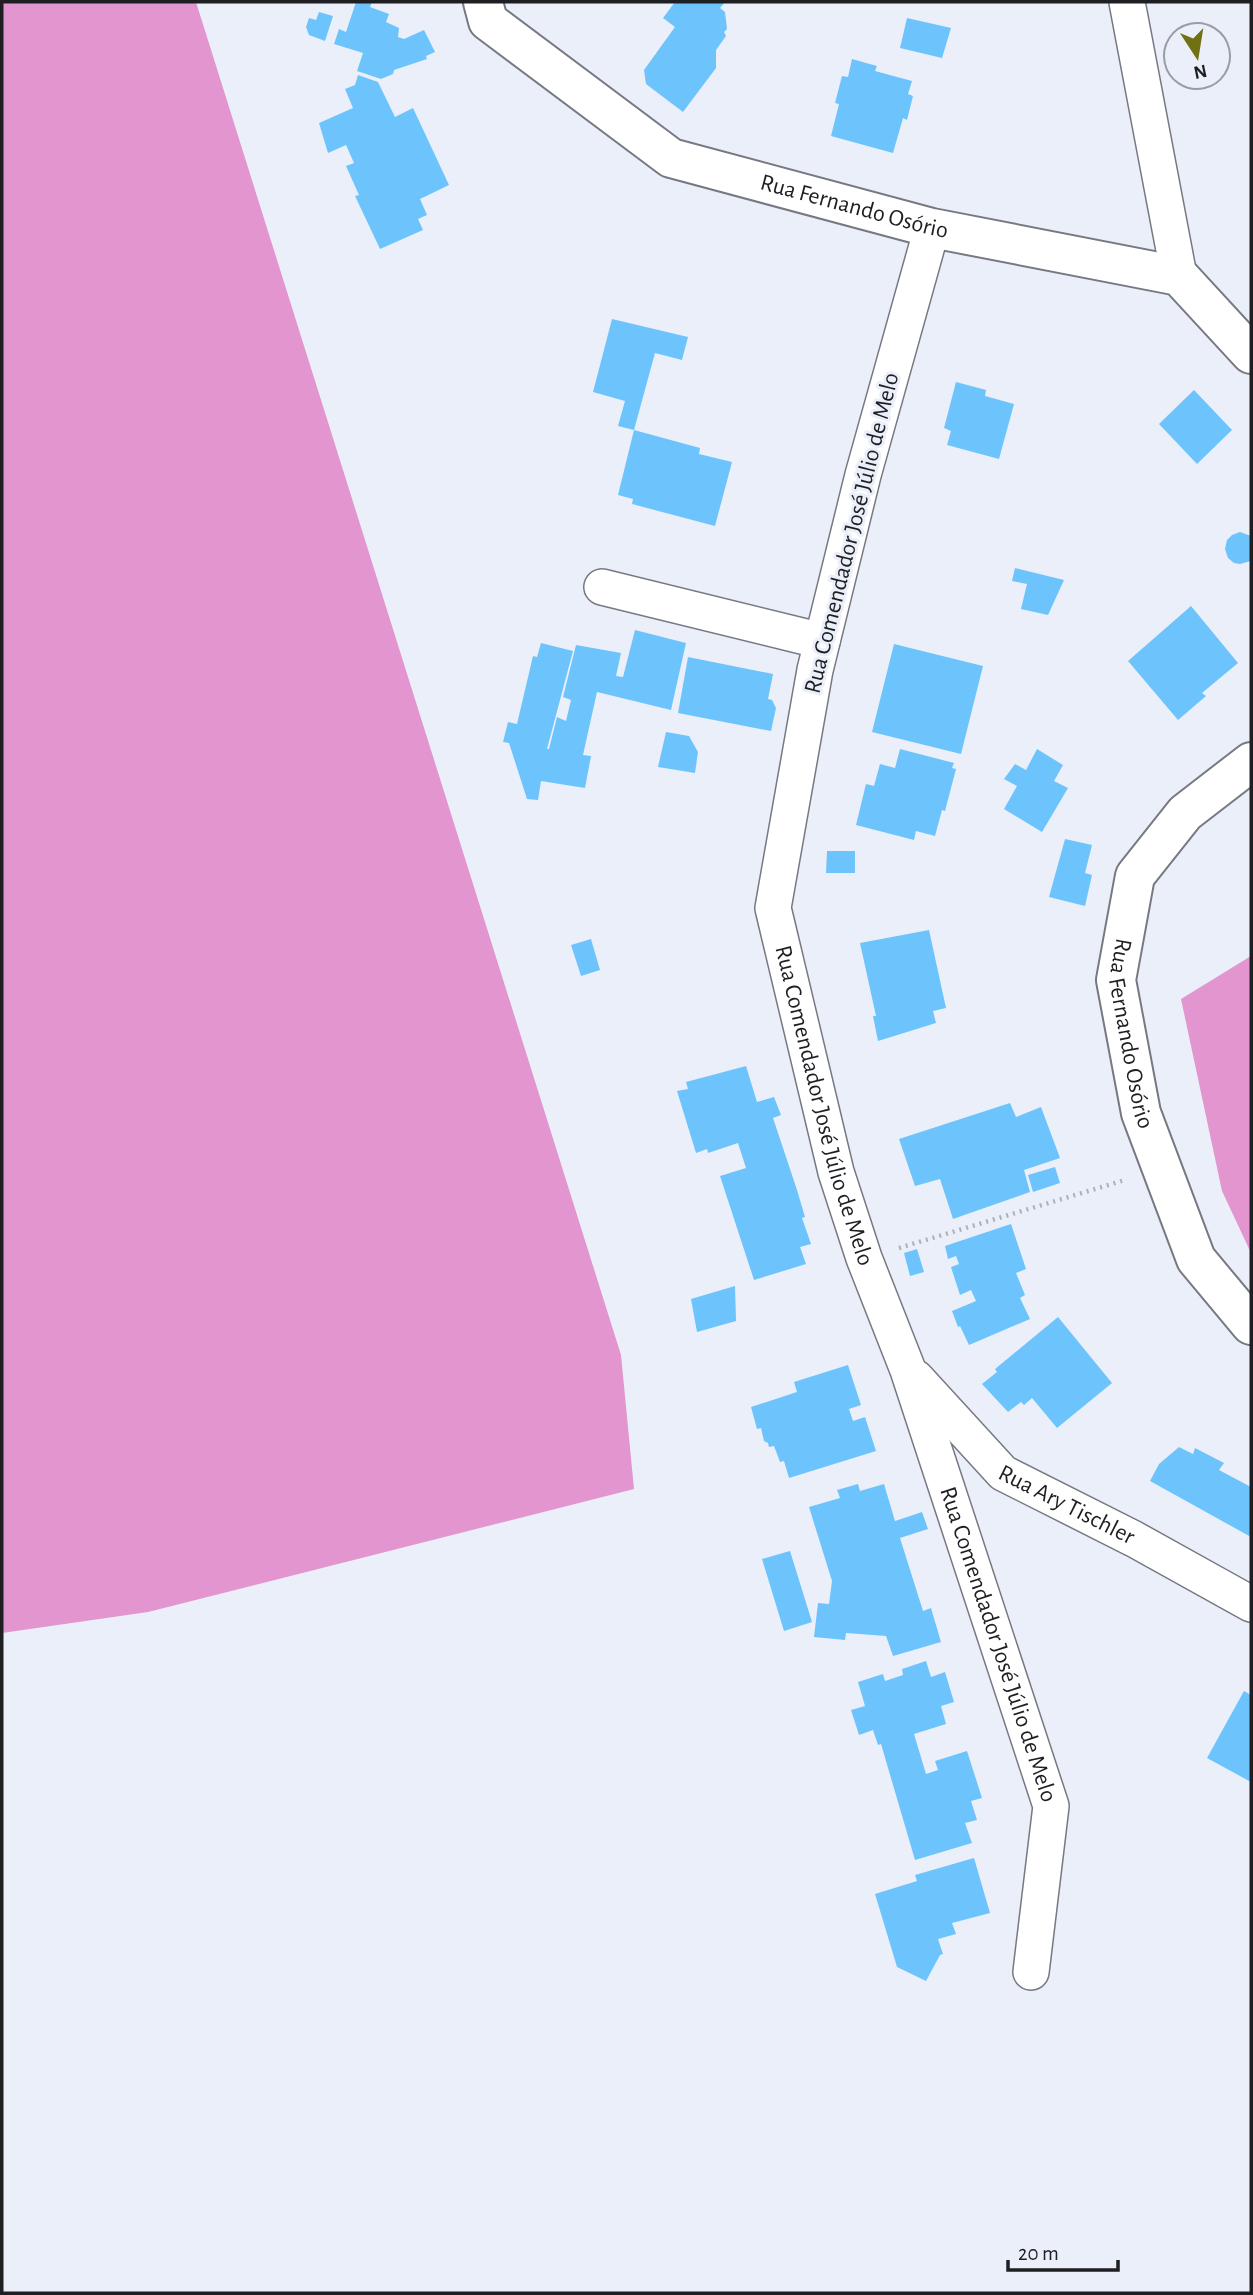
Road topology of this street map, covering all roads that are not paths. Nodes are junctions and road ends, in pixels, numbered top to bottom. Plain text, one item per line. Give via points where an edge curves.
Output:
1 (483, 2) edge
2 (1127, 2) edge
3 (932, 228) junction
4 (1179, 276) junction
5 (1251, 354) edge
6 (602, 587) dead end
7 (822, 641) junction
8 (1251, 762) edge
9 (1251, 1325) edge
10 (908, 1370) junction
11 (1251, 1604) edge
12 (1031, 1972) dead end

1 - 3 street, Rua Fernando Osório via 488,21 671,158
2 - 4 street
3 - 4 street, Rua Fernando Osório
3 - 7 street, Rua Comendador José Júlio de Melo
4 - 5 street
6 - 7 street
7 - 10 street, Rua Comendador José Júlio de Melo via 773,908 836,1172
8 - 9 street, Rua Fernando Osório via 1185,813 1135,876 1116,980 1141,1114 1196,1259
10 - 11 street, Rua Ary Tischler via 1003,1473
10 - 12 street, Rua Comendador José Júlio de Melo via 1051,1806

